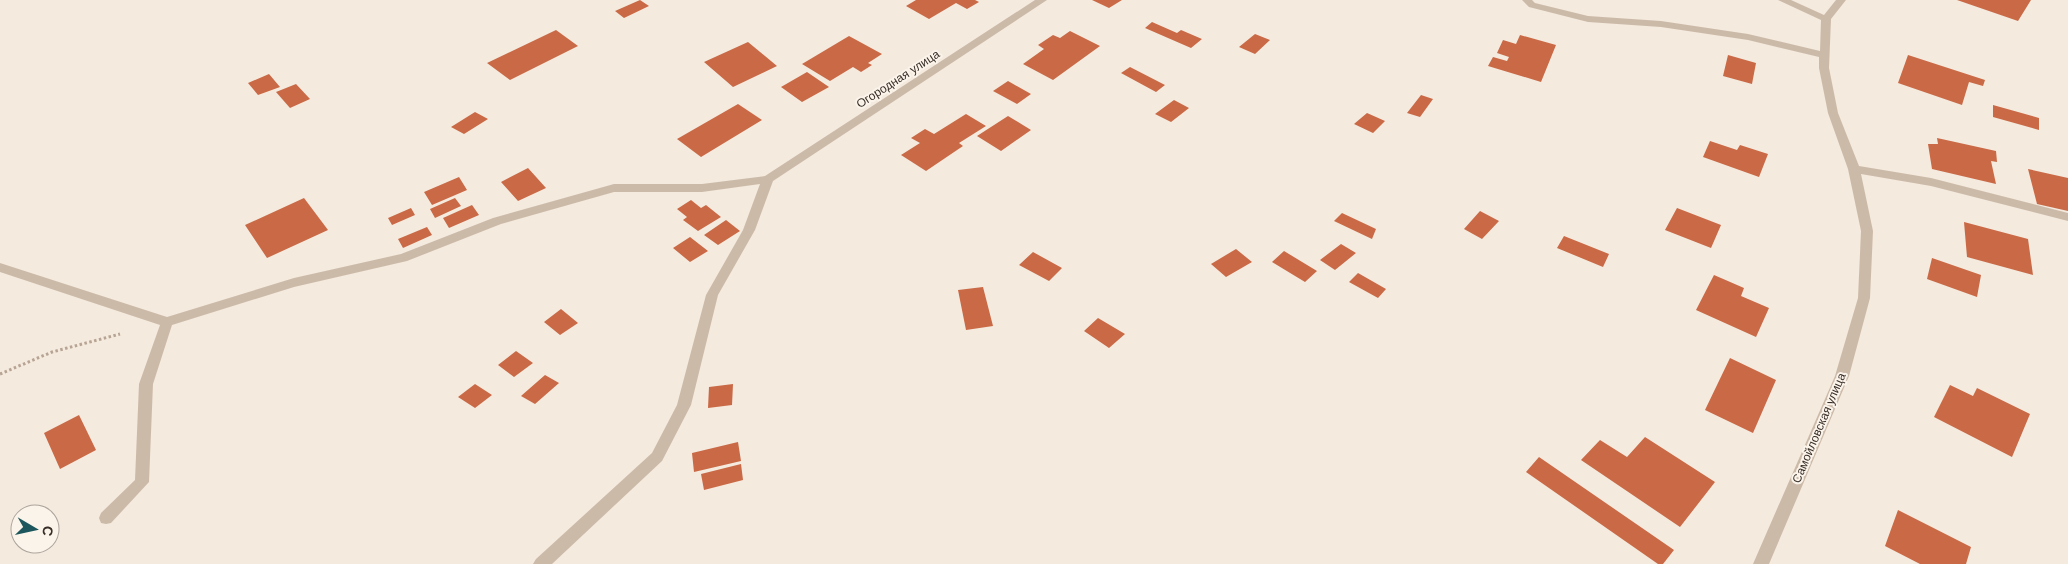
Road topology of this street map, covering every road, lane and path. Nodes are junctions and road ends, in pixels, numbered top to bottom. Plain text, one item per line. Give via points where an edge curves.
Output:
1 (1042, 0) edge
2 (1527, 0) edge
3 (1783, 0) edge
4 (1841, 0) edge
5 (1826, 19) junction
6 (1825, 55) junction
7 (1854, 170) junction
8 (768, 179) junction
9 (2068, 216) edge
10 (0, 267) edge
11 (167, 322) junction
12 (124, 333) dead end
13 (0, 374) edge
14 (106, 518) dead end
15 (541, 564) edge
16 (1761, 564) edge

1 - 8 street, Огородная улица
2 - 6 street via 1532,5 1588,19 1661,24 1748,37
3 - 5 street
4 - 5 street
5 - 6 street, Самойловская улица
6 - 7 street, Самойловская улица via 1824,68 1833,112
7 - 9 street via 1931,182
7 - 16 street, Самойловская улица via 1867,231 1864,298 1842,376
8 - 11 street via 702,188 614,188 497,221 403,258 294,283
8 - 15 street via 749,230 712,295 684,405 657,457
10 - 11 street
11 - 14 street via 146,384 142,482
12 - 13 path via 52,352

